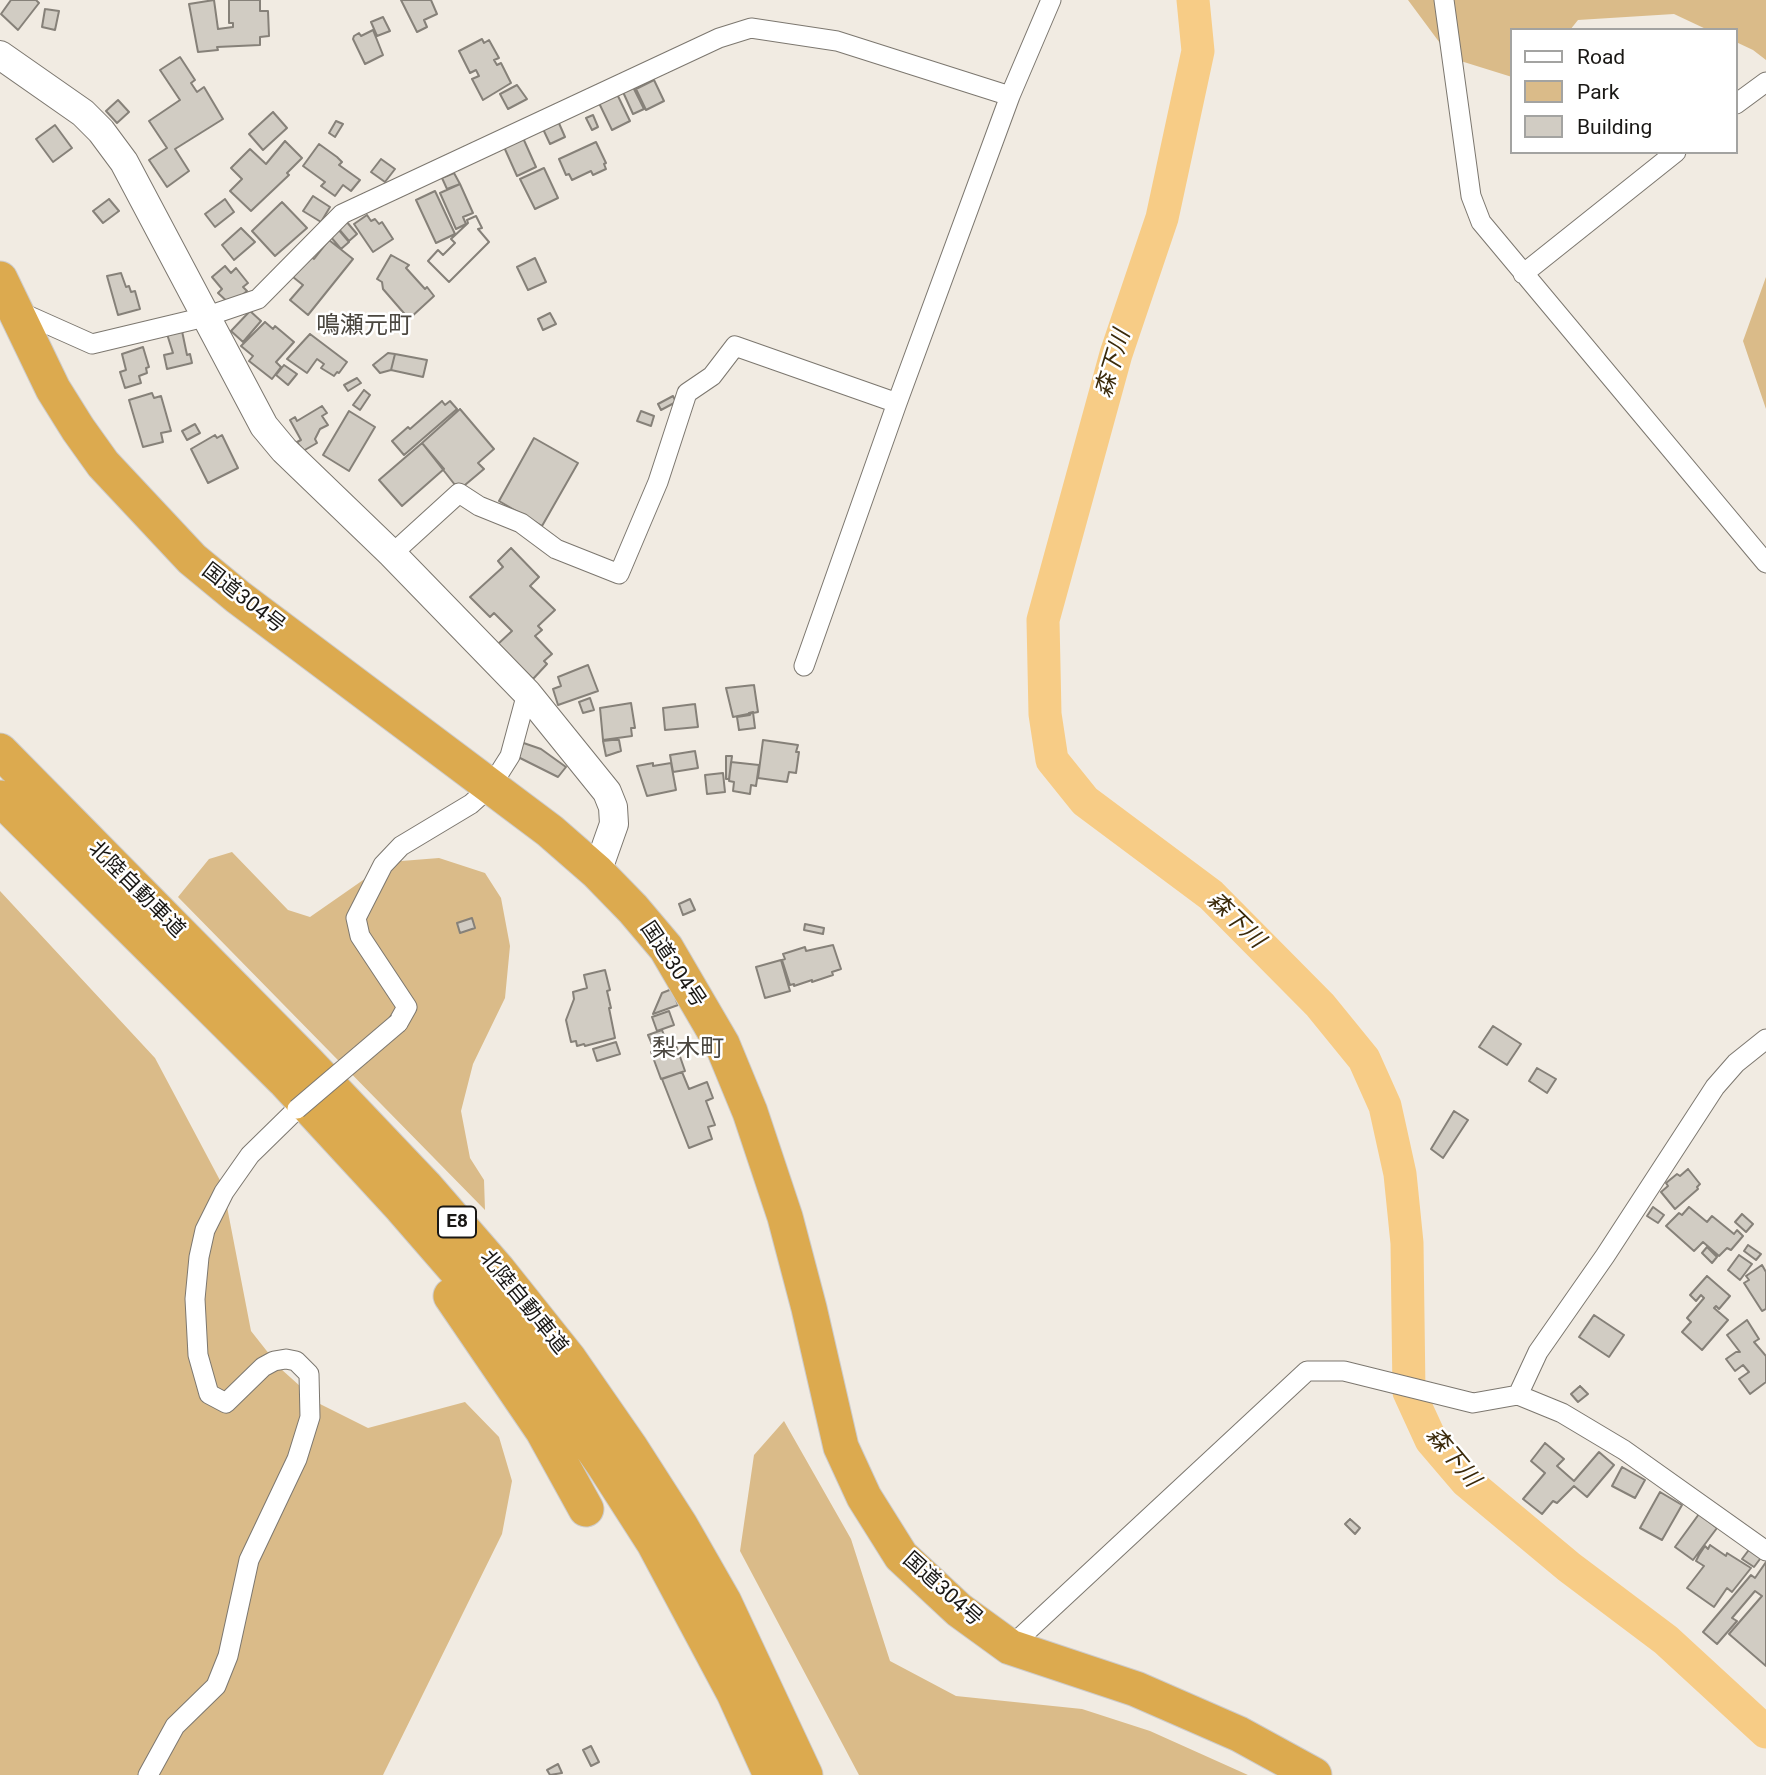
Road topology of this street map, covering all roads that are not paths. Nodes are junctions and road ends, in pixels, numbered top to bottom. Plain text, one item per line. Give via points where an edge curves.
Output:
1 (1051, 0) edge
2 (1444, 0) edge
3 (0, 55) edge
4 (1766, 82) edge
5 (1010, 96) junction
6 (1738, 103) edge
7 (1673, 154) edge
8 (1523, 274) junction
9 (4, 298) edge
10 (205, 317) junction
11 (897, 403) junction
12 (392, 554) junction
13 (1766, 563) edge
14 (804, 666) dead end
15 (527, 693) junction
16 (0, 751) edge
17 (491, 786) junction
18 (0, 799) edge
19 (597, 872) junction
20 (163, 962) junction
21 (1766, 1039) edge
22 (1518, 1395) junction
23 (586, 1509) dead end
24 (1766, 1551) edge
25 (724, 1602) junction
26 (1010, 1647) junction
27 (1311, 1773) edge
28 (148, 1775) edge
29 (771, 1775) edge
30 (805, 1775) edge
31 (825, 1775) edge

1 - 5 street
2 - 8 street via 1471,196 1481,222
3 - 10 street via 83,113 101,131 124,162
4 - 6 street
5 - 10 street via 836,41 751,28 719,38 342,214 258,299
5 - 11 street
7 - 8 street
8 - 13 street
9 - 10 street via 92,344
9 - 17 highway, 国道304号 via 53,389 103,464 192,559
10 - 12 street via 264,426
11 - 12 street via 735,346 712,376 687,393 658,482 619,574 556,549 521,523 459,493
11 - 14 street
12 - 15 street
15 - 17 street via 510,756
15 - 19 street via 607,792 613,807 614,824
16 - 25 highway, 北陸自動車道 / E8 via 307,1062 498,1270 569,1359 630,1447
17 - 19 highway, 国道304号
17 - 28 street, bridge via 471,804 401,846 383,864 356,918 360,936 407,1007 398,1023 296,1109 250,1155 205,1230 195,1299 198,1355 209,1394 226,1403 263,1367 274,1361 296,1361 309,1374 310,1417 297,1459 249,1560 228,1656 216,1686 175,1726
18 - 20 highway, 北陸自動車道 / E8
19 - 26 highway, 国道304号 via 666,948 722,1044 785,1217 841,1447 864,1497 901,1556 959,1610
20 - 23 highway via 345,1160 404,1235 536,1421
20 - 29 highway, 北陸自動車道 / E8 via 284,1080 402,1208 545,1380 654,1543 734,1693
21 - 22 street via 1715,1087 1538,1352
22 - 24 street via 1562,1413 1625,1450
22 - 26 street via 1473,1403 1344,1371 1307,1371
25 - 30 highway, 北陸自動車道 / E8
25 - 31 highway
26 - 27 highway, 国道304号 via 1136,1689 1239,1734

